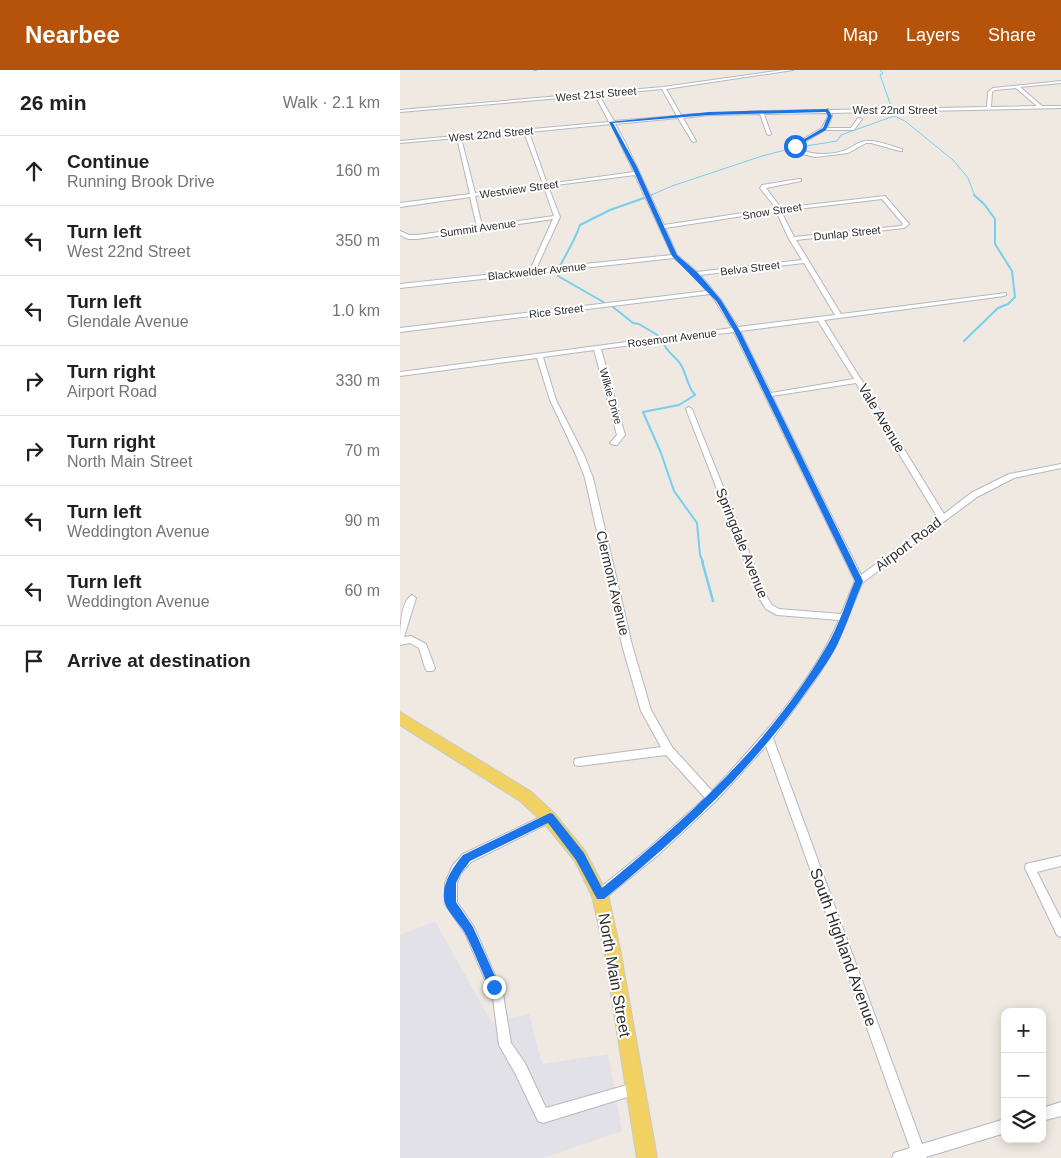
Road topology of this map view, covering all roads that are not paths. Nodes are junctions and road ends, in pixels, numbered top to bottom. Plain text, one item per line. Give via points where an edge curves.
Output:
1 (791, 70) edge
2 (1061, 82) edge
3 (1016, 86) junction
4 (663, 88) junction
5 (596, 94) junction
6 (1061, 107) edge
7 (1042, 108) junction
8 (989, 109) junction
9 (828, 110) junction
10 (400, 111) edge
11 (761, 112) junction
12 (679, 116) junction
13 (860, 119) dead end
14 (611, 122) junction
15 (824, 129) junction
16 (526, 131) junction
17 (769, 134) dead end
18 (459, 137) junction
19 (694, 141) dead end
20 (400, 142) edge
21 (900, 150) dead end
22 (637, 173) junction
23 (799, 180) dead end
24 (546, 185) junction
25 (472, 195) junction
26 (400, 205) edge
27 (778, 210) junction
28 (557, 217) junction
29 (661, 227) junction
30 (902, 227) joint
31 (480, 228) junction
32 (400, 234) edge
33 (792, 239) junction
34 (675, 256) junction
35 (805, 261) junction
36 (532, 271) junction
37 (696, 274) junction
38 (400, 286) edge
39 (711, 292) junction
40 (1004, 294) dead end
41 (840, 316) junction
42 (820, 320) junction
43 (400, 330) edge
44 (737, 331) junction
45 (597, 348) junction
46 (539, 354) junction
47 (400, 374) edge
48 (859, 380) junction
49 (768, 395) junction
50 (689, 409) dead end
51 (614, 443) dead end
52 (1060, 467) edge
53 (942, 517) junction
54 (859, 581) junction
55 (412, 598) dead end
56 (843, 618) junction
57 (400, 636) edge
58 (400, 642) edge
59 (430, 668) dead end
60 (400, 718) edge
61 (768, 737) junction
62 (668, 750) junction
63 (579, 762) dead end
64 (712, 798) junction
65 (550, 818) junction
66 (1061, 861) edge
67 (600, 895) junction
68 (1061, 930) edge
69 (634, 1089) junction
70 (1061, 1109) edge
71 (1046, 1114) edge
72 (1001, 1127) edge
73 (919, 1155) edge
74 (647, 1158) edge
75 (899, 1158) edge

1 - 4 street, West 21st Street
2 - 3 street
3 - 7 street
3 - 8 street via 990,92
4 - 5 street, West 21st Street
4 - 12 street
5 - 10 street, West 21st Street
5 - 14 street
6 - 7 street, West 22nd Street
7 - 8 street, West 22nd Street
8 - 9 street, West 22nd Street
9 - 11 street, West 22nd Street
9 - 15 street via 830,116
11 - 12 street, West 22nd Street
11 - 17 street
12 - 14 street, West 22nd Street
12 - 19 street
13 - 15 street via 852,129
14 - 16 street, West 22nd Street
14 - 22 street
15 - 21 street via 795,146 800,152 815,156 846,152 865,142
16 - 18 street, West 22nd Street
16 - 24 street
18 - 20 street, West 22nd Street
18 - 25 street
22 - 24 street, Westview Street
22 - 29 street
23 - 27 street via 764,186
24 - 25 street, Westview Street
24 - 28 street
25 - 26 street, Westview Street
25 - 31 street
27 - 29 street, Snow Street
27 - 30 street, Snow Street via 883,197 906,224
27 - 33 street
28 - 31 street, Summit Avenue
28 - 36 street
29 - 34 street
30 - 33 street, Dunlap Street
31 - 32 street, Summit Avenue via 417,237
33 - 35 street
34 - 36 street, Blackwelder Avenue
34 - 37 street
35 - 37 street, Belva Street
35 - 41 street
36 - 38 street, Blackwelder Avenue
37 - 39 street
39 - 43 street, Rice Street
39 - 44 street
40 - 41 street, Rosemont Avenue
41 - 42 street, Rosemont Avenue
42 - 44 street, Rosemont Avenue
42 - 48 street, Vale Avenue
44 - 45 street, Rosemont Avenue
44 - 49 street
45 - 46 street, Rosemont Avenue
45 - 51 street, Wilkie Drive via 621,435
46 - 47 street, Rosemont Avenue
46 - 62 street, Clermont Avenue via 553,400 589,478 640,691 649,717
48 - 49 street
48 - 53 street, Vale Avenue
49 - 54 street
50 - 56 street, Springdale Avenue via 769,607 776,612
52 - 53 street, Airport Road via 1012,476
53 - 54 street, Airport Road
54 - 56 street, Airport Road
55 - 57 street
56 - 61 street, Airport Road via 829,651
58 - 59 street via 411,639 423,646
60 - 65 main road, North Main Street via 525,796
61 - 64 street, Airport Road
61 - 73 street, South Highland Avenue
62 - 63 street
62 - 64 street, Clermont Avenue
64 - 67 street, Airport Road
65 - 67 main road, North Main Street via 580,856
65 - 69 street via 467,858 451,883 451,904 470,931 496,992 504,1045 520,1068 543,1116
66 - 68 street via 1030,868
67 - 69 main road, North Main Street
69 - 74 main road, North Main Street
70 - 71 street
72 - 73 street
73 - 75 street

